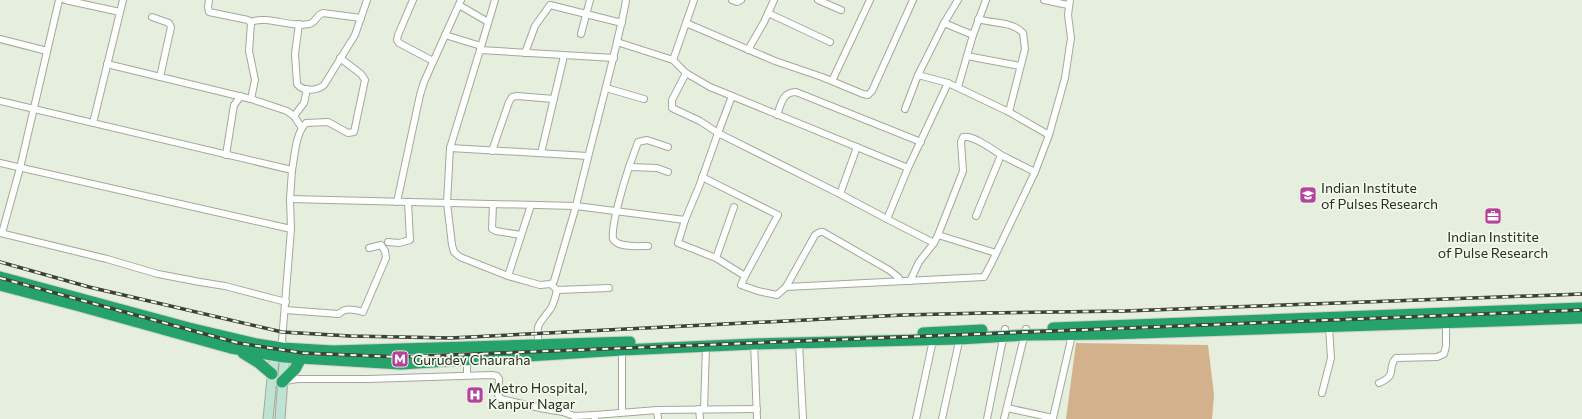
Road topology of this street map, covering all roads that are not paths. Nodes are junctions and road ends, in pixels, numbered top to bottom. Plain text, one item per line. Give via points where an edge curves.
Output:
1 (60, 0) edge
2 (65, 0) edge
3 (123, 0) edge
4 (209, 0) edge
5 (367, 0) edge
6 (413, 0) edge
7 (495, 0) edge
8 (590, 0) edge
9 (626, 0) edge
10 (694, 0) edge
11 (732, 0) edge
12 (741, 0) edge
13 (774, 0) edge
14 (818, 0) edge
15 (870, 0) edge
16 (913, 0) edge
17 (958, 0) edge
18 (986, 0) edge
19 (1044, 0) edge
20 (460, 2) edge
21 (551, 3) edge
22 (1069, 3) edge
23 (840, 10) dead end
24 (120, 12) junction
25 (768, 13) junction
26 (586, 14) junction
27 (152, 17) dead end
28 (361, 18) junction
29 (978, 19) junction
30 (250, 22) junction
31 (488, 22) junction
32 (622, 23) junction
33 (686, 23) junction
34 (298, 24) junction
35 (944, 24) junction
36 (581, 34) dead end
37 (445, 35) junction
38 (973, 35) junction
39 (0, 39) edge
40 (617, 42) junction
41 (830, 42) dead end
42 (480, 48) junction
43 (748, 50) junction
44 (48, 51) junction
45 (525, 53) junction
46 (564, 56) junction
47 (967, 56) junction
48 (340, 58) junction
49 (614, 58) junction
50 (673, 60) junction
51 (433, 61) junction
52 (106, 64) junction
53 (1020, 66) junction
54 (686, 72) junction
55 (918, 75) junction
56 (160, 77) junction
57 (832, 81) junction
58 (948, 83) junction
59 (958, 87) junction
60 (606, 88) junction
61 (307, 89) junction
62 (241, 96) junction
63 (732, 96) junction
64 (251, 99) junction
65 (554, 99) junction
66 (644, 99) dead end
67 (0, 101) edge
68 (34, 109) junction
69 (905, 109) dead end
70 (1009, 112) junction
71 (777, 115) junction
72 (294, 116) junction
73 (93, 123) junction
74 (302, 128) junction
75 (718, 133) junction
76 (1049, 135) junction
77 (921, 142) junction
78 (668, 147) dead end
79 (857, 147) junction
80 (450, 148) junction
81 (492, 151) junction
82 (541, 153) junction
83 (226, 155) junction
84 (1001, 155) junction
85 (588, 156) junction
86 (0, 163) edge
87 (629, 167) junction
88 (20, 168) junction
89 (908, 168) junction
90 (292, 170) junction
91 (668, 172) dead end
92 (1035, 172) junction
93 (702, 177) junction
94 (840, 194) junction
95 (290, 199) junction
96 (397, 202) junction
97 (408, 202) junction
98 (447, 203) junction
99 (493, 204) junction
100 (531, 205) junction
101 (576, 206) junction
102 (734, 207) dead end
103 (617, 212) junction
104 (976, 216) dead end
105 (886, 219) junction
106 (685, 220) junction
107 (290, 229) junction
108 (1, 233) edge
109 (521, 235) junction
110 (938, 235) junction
111 (388, 242) dead end
112 (934, 243) junction
113 (648, 246) dead end
114 (369, 248) dead end
115 (996, 253) junction
116 (716, 258) junction
117 (508, 276) junction
118 (745, 276) junction
119 (0, 277) edge
120 (901, 281) junction
121 (910, 281) junction
122 (551, 284) junction
123 (0, 285) edge
124 (786, 286) junction
125 (608, 288) dead end
126 (32, 289) junction
127 (557, 290) junction
128 (286, 302) junction
129 (92, 305) junction
130 (1582, 308) edge
131 (285, 310) junction
132 (1582, 318) edge
133 (1446, 322) junction
134 (1328, 327) junction
135 (1171, 328) junction
136 (1025, 332) junction
137 (1005, 333) junction
138 (960, 335) junction
139 (1072, 335) junction
140 (933, 340) junction
141 (754, 342) junction
142 (800, 343) junction
143 (539, 345) junction
144 (706, 346) junction
145 (467, 347) junction
146 (230, 348) junction
147 (280, 350) junction
148 (622, 350) junction
149 (301, 358) junction
150 (467, 359) junction
151 (272, 374) junction
152 (467, 375) junction
153 (282, 382) junction
154 (1379, 383) dead end
155 (1322, 393) dead end
156 (1007, 408) junction
157 (702, 409) junction
158 (756, 409) junction
159 (657, 410) junction
160 (622, 412) junction
161 (595, 417) edge
162 (1053, 418) edge
163 (268, 419) edge
164 (280, 419) edge
165 (658, 419) edge
166 (700, 419) edge
167 (757, 419) edge
168 (803, 419) edge
169 (916, 419) edge
170 (942, 419) edge
171 (987, 419) edge
172 (1004, 419) edge

1 - 44 street
2 - 24 street
3 - 24 street
4 - 30 street via 209,12
5 - 28 street
6 - 51 street via 397,40
7 - 31 street
8 - 26 street
9 - 32 street
10 - 33 street
11 - 12 street
13 - 25 street
14 - 23 street
15 - 57 street
16 - 57 street via 870,93 863,94
17 - 35 street
18 - 29 street
19 - 22 street
20 - 31 street
20 - 37 street
21 - 26 street
21 - 45 street via 535,26
22 - 76 street via 1071,34 1065,78
24 - 52 street
25 - 41 street
25 - 43 street
26 - 32 street
26 - 36 street
27 - 56 street via 169,23 171,27
28 - 34 street via 322,13 312,24
28 - 48 street via 355,35
29 - 38 street
29 - 53 street via 1013,25 1023,33 1025,49
30 - 34 street via 260,19
30 - 64 street via 249,51 256,80
31 - 42 street
32 - 40 street
33 - 43 street
33 - 50 street
34 - 61 street via 296,82 298,86
35 - 38 street
35 - 55 street
37 - 42 street
37 - 51 street
38 - 47 street
39 - 44 street
40 - 49 street
40 - 50 street
42 - 45 street
42 - 80 street
43 - 57 street
44 - 68 street
45 - 46 street
46 - 49 street
46 - 65 street
47 - 53 street
47 - 59 street
48 - 61 street via 324,85 317,90
48 - 74 street via 365,80 354,132 348,133 324,122 306,123
49 - 60 street
50 - 54 street
51 - 96 street via 420,95
52 - 56 street
52 - 73 street
53 - 70 street
54 - 63 street via 710,87
54 - 75 street via 672,100 672,108
55 - 58 street
55 - 69 street
56 - 62 street
58 - 59 street
58 - 77 street
59 - 70 street
60 - 66 street
60 - 85 street
61 - 72 street via 304,103
62 - 64 street
62 - 83 street via 234,106
63 - 71 street
63 - 75 street
64 - 72 street via 287,111
65 - 81 street via 512,97
65 - 82 street
67 - 68 street
68 - 73 street
68 - 88 street
70 - 76 street
71 - 77 street via 785,96 796,92
71 - 79 street
72 - 74 street
73 - 83 street
74 - 90 street
75 - 93 street
75 - 94 street
76 - 92 street
77 - 89 street
78 - 87 street via 647,140 638,142
79 - 89 street
79 - 94 street
80 - 81 street
80 - 98 street
81 - 82 street
82 - 85 street
83 - 90 street
84 - 92 street
84 - 104 street
84 - 110 street via 972,138 963,137 963,171
85 - 101 street
86 - 88 street
87 - 91 street via 657,168
87 - 103 street
88 - 107 street
88 - 108 street
89 - 105 street
90 - 95 street
92 - 115 street
93 - 106 street
93 - 118 street via 778,215
94 - 105 street
95 - 96 street
95 - 107 street
96 - 97 street
97 - 98 street
97 - 111 street via 410,240
98 - 99 street
98 - 117 street via 454,252
99 - 100 street
99 - 109 street via 492,228
100 - 101 street
100 - 109 street
101 - 103 street
101 - 122 street
102 - 116 street
103 - 106 street
103 - 113 street via 613,236 615,242
105 - 112 street
106 - 116 street via 678,243
107 - 128 street
108 - 128 street via 158,274 225,286
109 - 117 street
110 - 112 street
110 - 115 street
112 - 121 street via 919,262
114 - 131 street via 381,245 386,258 363,312 346,309 339,314
115 - 121 street via 984,277
116 - 118 street
117 - 122 street via 540,285
118 - 124 street via 741,285 758,291 777,294
119 - 126 highway
120 - 121 street
120 - 124 street
120 - 124 street via 889,270 820,232 815,235
122 - 127 street
123 - 126 highway
125 - 127 street
126 - 129 highway
127 - 143 street via 553,304 539,322
128 - 131 street
129 - 146 highway
129 - 147 highway
130 - 135 highway
131 - 147 street
132 - 133 highway
133 - 134 highway
133 - 154 street via 1444,354 1437,357 1396,358 1390,377
134 - 135 highway
134 - 155 street via 1331,358
135 - 136 highway
135 - 139 highway
136 - 137 highway
136 - 139 highway
136 - 156 street
137 - 138 highway
137 - 171 street
138 - 140 highway
138 - 141 highway
138 - 170 street
139 - 162 street
140 - 142 highway
140 - 169 street
141 - 142 highway
141 - 143 highway
141 - 144 highway
141 - 158 street
142 - 168 street
143 - 145 highway
144 - 148 highway
144 - 157 street
145 - 147 highway
145 - 150 street
146 - 147 highway
146 - 151 highway via 253,359
147 - 149 highway
147 - 151 main road
147 - 153 main road
148 - 150 highway
148 - 160 street
149 - 150 highway via 401,364
149 - 153 highway via 295,369
150 - 152 street
151 - 163 main road
152 - 153 street via 298,379
152 - 161 street via 497,376 498,395 501,399 574,416
153 - 164 main road
156 - 162 street
156 - 172 street
157 - 158 street
157 - 159 street
157 - 166 street
158 - 167 street
159 - 160 street
159 - 165 street
160 - 161 street

